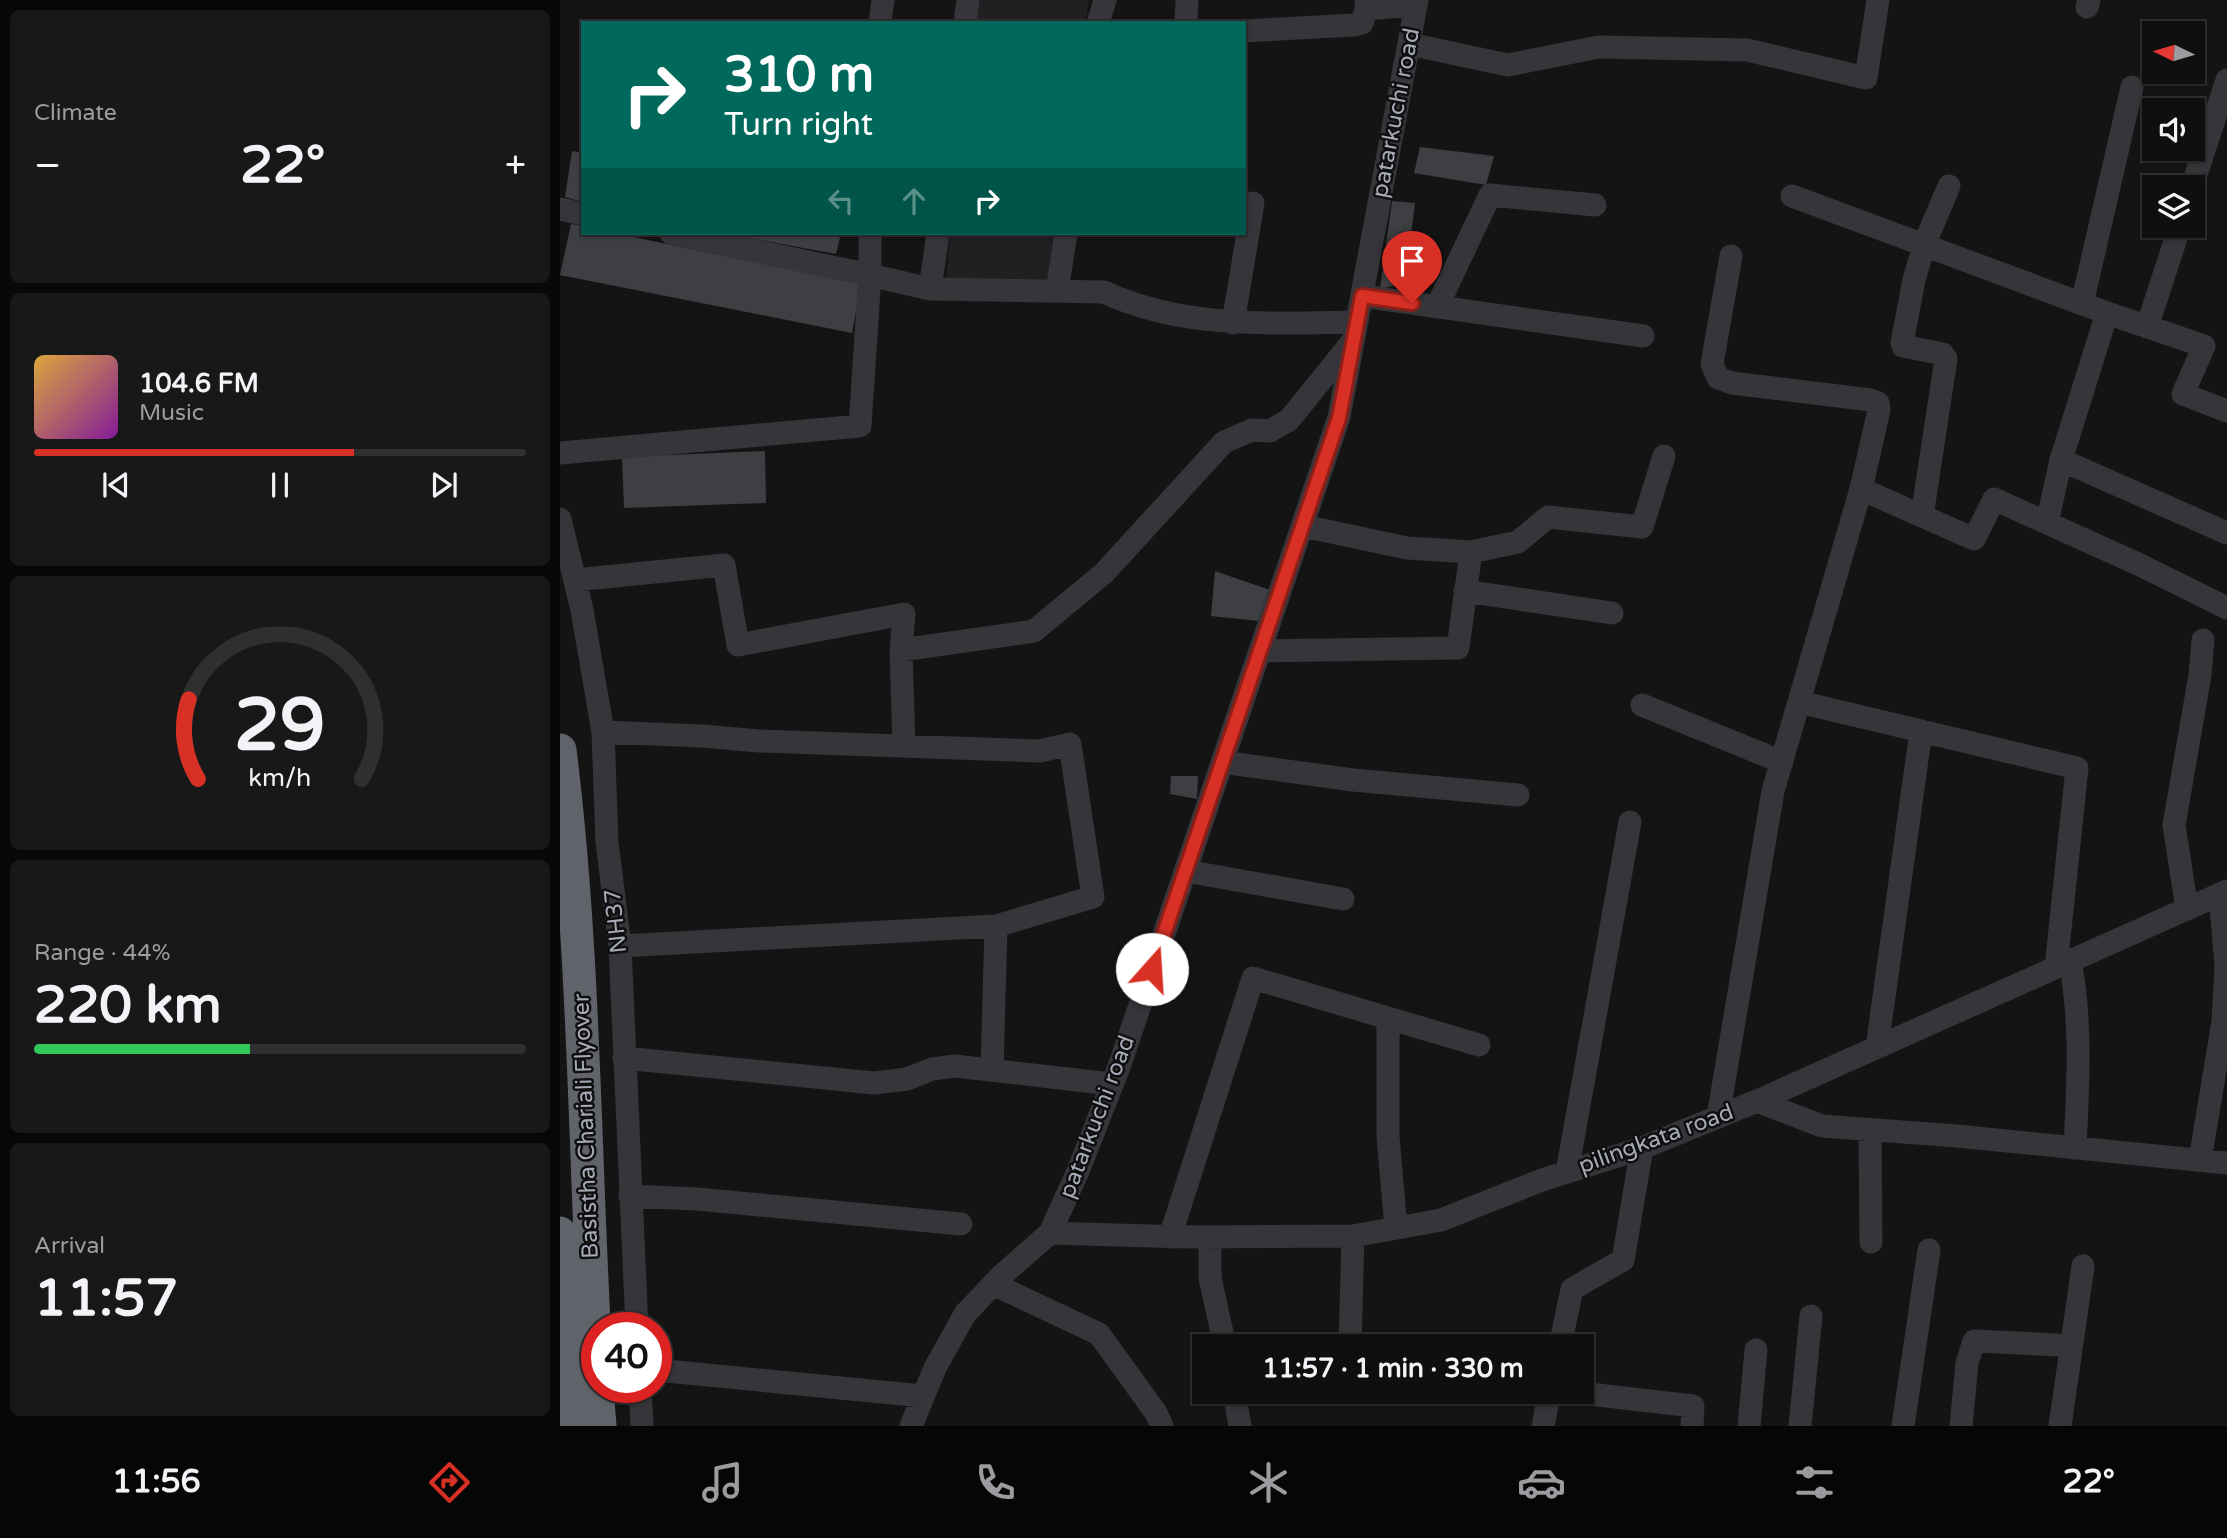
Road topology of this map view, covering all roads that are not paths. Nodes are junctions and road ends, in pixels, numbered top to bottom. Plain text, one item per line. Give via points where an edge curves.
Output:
1 (883, 0) edge
2 (968, 0) edge
3 (1104, 0) edge
4 (1188, 0) edge
5 (1878, 0) edge
6 (1417, 3) edge
7 (1367, 4) edge
8 (880, 21) edge
9 (965, 21) edge
10 (1099, 21) edge
11 (1186, 21) edge
12 (1246, 30) edge
13 (1409, 44) junction
14 (2227, 80) edge
15 (2132, 88) dead end
16 (2196, 175) edge
17 (1949, 186) dead end
18 (1793, 196) dead end
19 (1253, 202) dead end
20 (1595, 205) dead end
21 (560, 209) edge
22 (581, 214) edge
23 (680, 235) edge
24 (870, 235) edge
25 (938, 235) edge
26 (1066, 235) edge
27 (2176, 238) edge
28 (1924, 245) junction
29 (1731, 256) dead end
30 (870, 275) junction
31 (930, 289) junction
32 (1058, 291) junction
33 (1362, 296) junction
34 (2082, 304) junction
35 (1437, 307) junction
36 (2108, 313) junction
37 (1233, 323) junction
38 (2147, 327) junction
39 (1355, 331) junction
40 (1643, 336) dead end
41 (2227, 411) edge
42 (560, 453) edge
43 (1664, 456) dead end
44 (2061, 460) junction
45 (1861, 489) junction
46 (1922, 516) junction
47 (560, 519) edge
48 (2047, 523) junction
49 (1303, 526) junction
50 (2227, 533) edge
51 (1471, 552) junction
52 (575, 580) junction
53 (1465, 591) junction
54 (2227, 608) edge
55 (1612, 613) dead end
56 (2203, 640) dead end
57 (901, 650) junction
58 (1260, 651) junction
59 (1799, 702) junction
60 (1642, 705) dead end
61 (1921, 731) junction
62 (603, 732) junction
63 (904, 746) junction
64 (560, 750) edge
65 (1222, 762) junction
66 (1782, 762) junction
67 (1518, 795) dead end
68 (1630, 822) dead end
69 (1186, 871) junction
70 (2223, 893) edge
71 (1343, 899) dead end
72 (2187, 909) junction
73 (996, 926) junction
74 (620, 946) junction
75 (2063, 964) junction
76 (1388, 1018) junction
77 (1479, 1045) dead end
78 (1877, 1047) junction
79 (624, 1058) junction
80 (992, 1070) junction
81 (1112, 1084) junction
82 (1757, 1101) junction
83 (1718, 1117) junction
84 (1870, 1129) junction
85 (1642, 1148) junction
86 (2075, 1148) junction
87 (2200, 1160) junction
88 (2227, 1163) edge
89 (1567, 1172) junction
90 (630, 1196) junction
91 (961, 1224) dead end
92 (1396, 1228) junction
93 (560, 1233) edge
94 (1050, 1233) junction
95 (1353, 1236) junction
96 (1170, 1237) junction
97 (1210, 1237) junction
98 (1871, 1241) dead end
99 (1929, 1250) dead end
100 (2083, 1266) dead end
101 (993, 1284) junction
102 (594, 1312) edge
103 (635, 1312) edge
104 (1811, 1317) dead end
105 (1222, 1334) edge
106 (1350, 1334) edge
107 (1563, 1334) edge
108 (2058, 1345) dead end
109 (1756, 1350) dead end
110 (672, 1372) edge
111 (1594, 1395) edge
112 (923, 1396) junction
113 (598, 1403) edge
114 (641, 1403) edge
115 (1236, 1404) edge
116 (1547, 1404) edge
117 (570, 1426) edge
118 (600, 1426) edge
119 (642, 1426) edge
120 (911, 1426) edge
121 (1162, 1426) edge
122 (1240, 1426) edge
123 (1543, 1426) edge
124 (1692, 1426) edge
125 (1749, 1426) edge
126 (1800, 1426) edge
127 (1903, 1426) edge
128 (1961, 1426) edge
129 (2060, 1426) edge

1 - 8 street
2 - 9 street
3 - 10 street
4 - 11 street
5 - 13 street via 1866,78 1747,50 1599,47 1508,65
6 - 7 street
6 - 13 street, patarkuchi road
7 - 12 street via 1362,23 1354,25
13 - 33 street, patarkuchi road
14 - 16 street
15 - 34 street
17 - 28 street
18 - 28 street
19 - 37 street
20 - 35 street via 1490,195
21 - 22 street
23 - 30 street
24 - 30 street
25 - 31 street
26 - 32 street
27 - 38 street
28 - 34 street
28 - 46 street via 1902,343 1909,349 1943,354 1946,359
29 - 45 street via 1712,364 1718,378 1878,403
30 - 31 street
30 - 42 street via 860,426
31 - 32 street
32 - 37 street via 1104,292 1176,316
33 - 35 street
33 - 39 street, patarkuchi road
34 - 36 street
35 - 40 street
36 - 38 street
36 - 44 street
37 - 39 street
38 - 41 street via 2204,346 2183,394
39 - 49 street, patarkuchi road via 1339,418
39 - 57 street via 1289,420 1270,431 1252,430 1224,442 1104,573 1034,631
43 - 51 street via 1642,527 1548,517 1518,542
44 - 48 street
44 - 50 street
45 - 46 street
45 - 59 street
46 - 48 street via 1975,539 1994,499
47 - 52 street, NH37
48 - 54 street
49 - 51 street via 1407,548
49 - 58 street, patarkuchi road
51 - 53 street
52 - 57 street via 724,565 738,645 904,614
52 - 62 street, NH37
53 - 55 street
53 - 58 street via 1458,648
56 - 72 street via 2174,825
57 - 63 street
58 - 65 street, patarkuchi road
59 - 61 street
59 - 66 street
60 - 66 street
61 - 75 street via 2077,768
61 - 78 street
62 - 63 street
62 - 74 street, NH37 via 607,842
63 - 73 street via 1040,751 1070,744 1093,897
64 - 102 highway, Basistha Chariali Flyover via 579,952
65 - 67 street
65 - 69 street, patarkuchi road
66 - 83 street via 1773,791
68 - 89 street
69 - 71 street
69 - 81 street, patarkuchi road
70 - 72 street, pilingkata road
70 - 87 street via 2223,1022
72 - 75 street, pilingkata road
73 - 74 street
73 - 80 street
74 - 79 street, NH37
75 - 78 street, pilingkata road
75 - 86 street via 2075,987 2079,1057
76 - 77 street
76 - 92 street via 1388,1137
76 - 96 street via 1253,978
78 - 82 street, pilingkata road
79 - 80 street via 874,1083 955,1066
79 - 90 street, NH37
80 - 81 street
81 - 94 street, patarkuchi road
82 - 83 street, pilingkata road
82 - 84 street via 1822,1126
83 - 85 street, pilingkata road
84 - 86 street
84 - 98 street
85 - 89 street, pilingkata road
85 - 107 street via 1623,1260 1572,1289
86 - 87 street
87 - 88 street
89 - 92 street, pilingkata road via 1441,1220
90 - 91 street
90 - 103 street, NH37
92 - 95 street, pilingkata road
93 - 117 highway, Basistha Chariali Flyover
94 - 96 street, pilingkata road
94 - 101 street, patarkuchi road
95 - 97 street, pilingkata road
95 - 106 street
96 - 97 street, pilingkata road
97 - 105 street via 1210,1278
99 - 127 street
100 - 129 street
101 - 112 street, patarkuchi road via 965,1314
101 - 121 street via 1099,1334
104 - 126 street
108 - 128 street via 1974,1341 1967,1363
109 - 125 street
110 - 112 street
111 - 124 street via 1693,1406
112 - 120 street, patarkuchi road
113 - 118 highway
114 - 119 street
115 - 122 street
116 - 123 street

